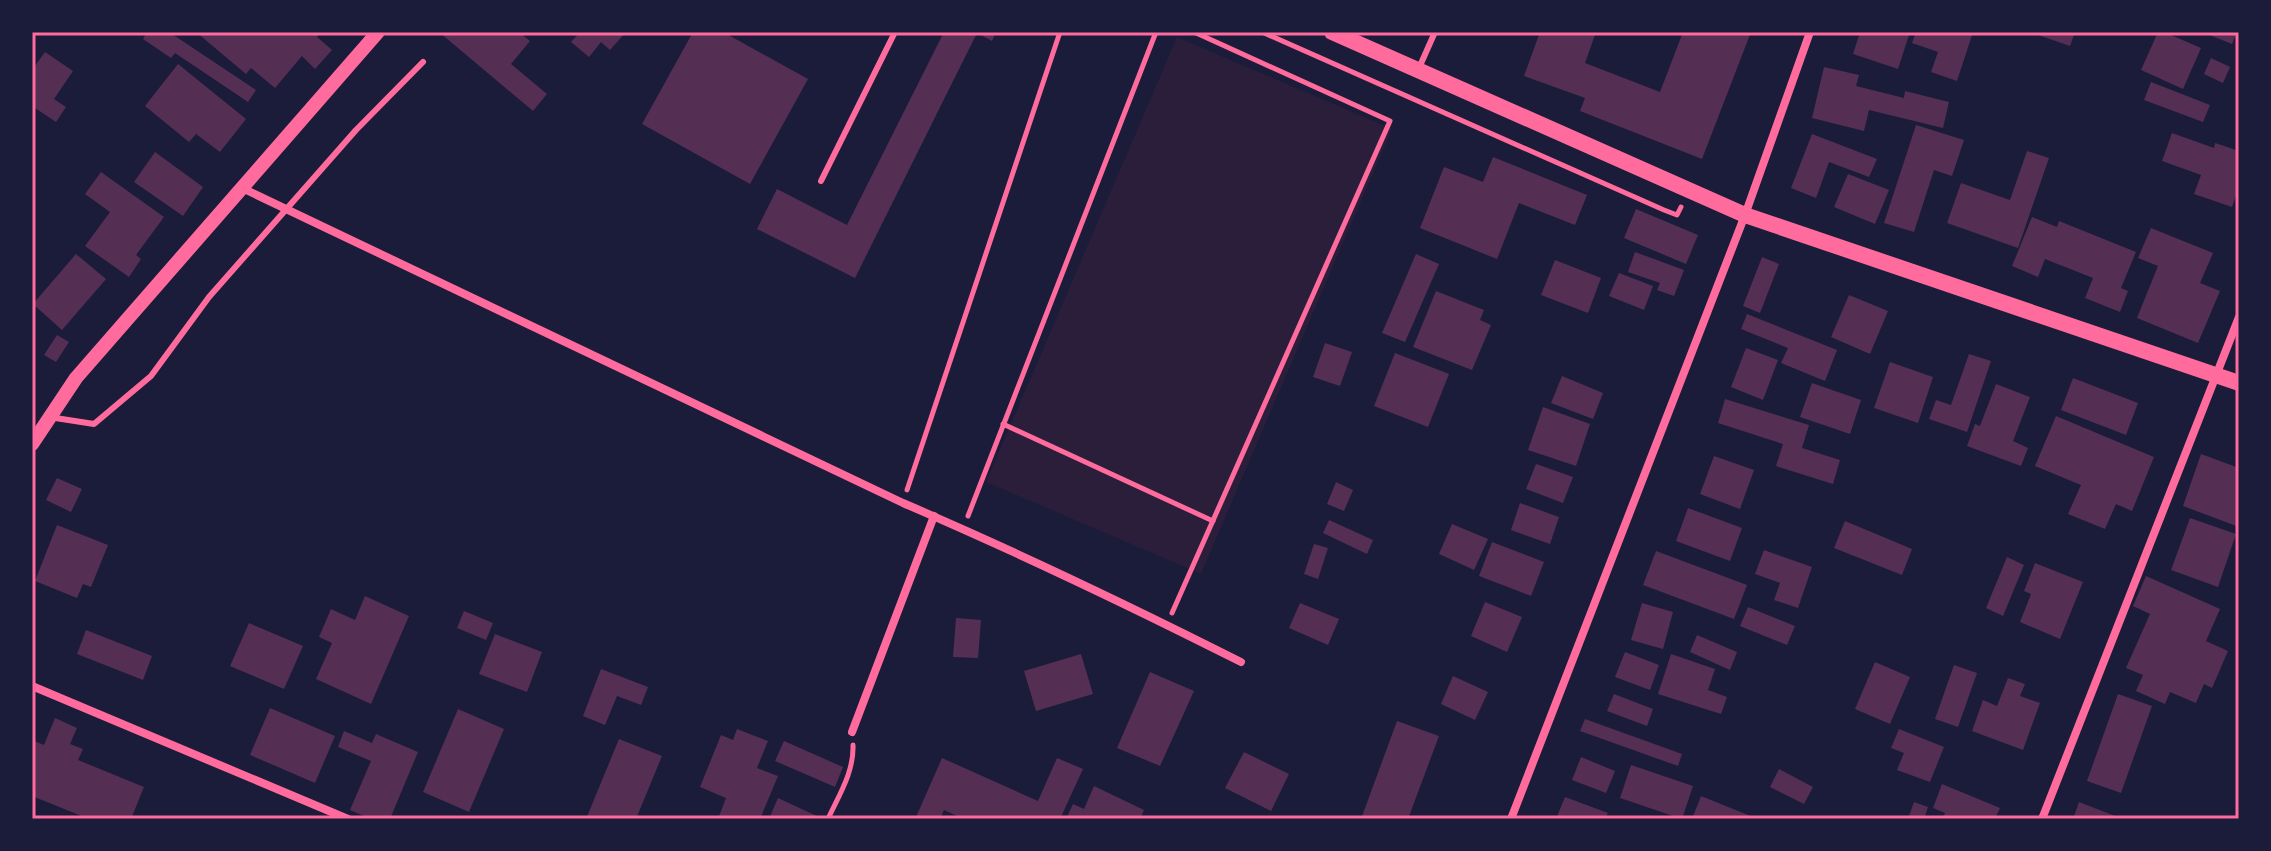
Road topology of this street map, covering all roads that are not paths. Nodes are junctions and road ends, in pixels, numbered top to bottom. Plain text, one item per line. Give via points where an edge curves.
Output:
1 (378, 32) edge
2 (895, 32) edge
3 (1332, 32) edge
4 (1435, 32) edge
5 (1810, 32) edge
6 (423, 62) dead end
7 (1417, 72) junction
8 (821, 181) dead end
9 (242, 188) junction
10 (288, 210) junction
11 (1745, 215) junction
12 (2239, 317) edge
13 (2217, 376) junction
14 (2239, 383) edge
15 (49, 417) junction
16 (32, 444) edge
17 (934, 516) junction
18 (1241, 662) dead end
19 (32, 686) edge
20 (852, 732) road end
21 (348, 819) edge
22 (1511, 819) edge
23 (2042, 819) edge

1 - 9 street
2 - 8 lane
3 - 7 main road
4 - 7 lane
5 - 11 street
6 - 10 lane
7 - 11 main road
9 - 10 street
9 - 15 street via 76,378
10 - 15 lane via 209,297 151,376 94,424
10 - 17 street
11 - 13 main road
11 - 22 street
12 - 13 street
13 - 14 main road
13 - 23 street
15 - 16 street
17 - 18 street
17 - 20 street
19 - 21 street

